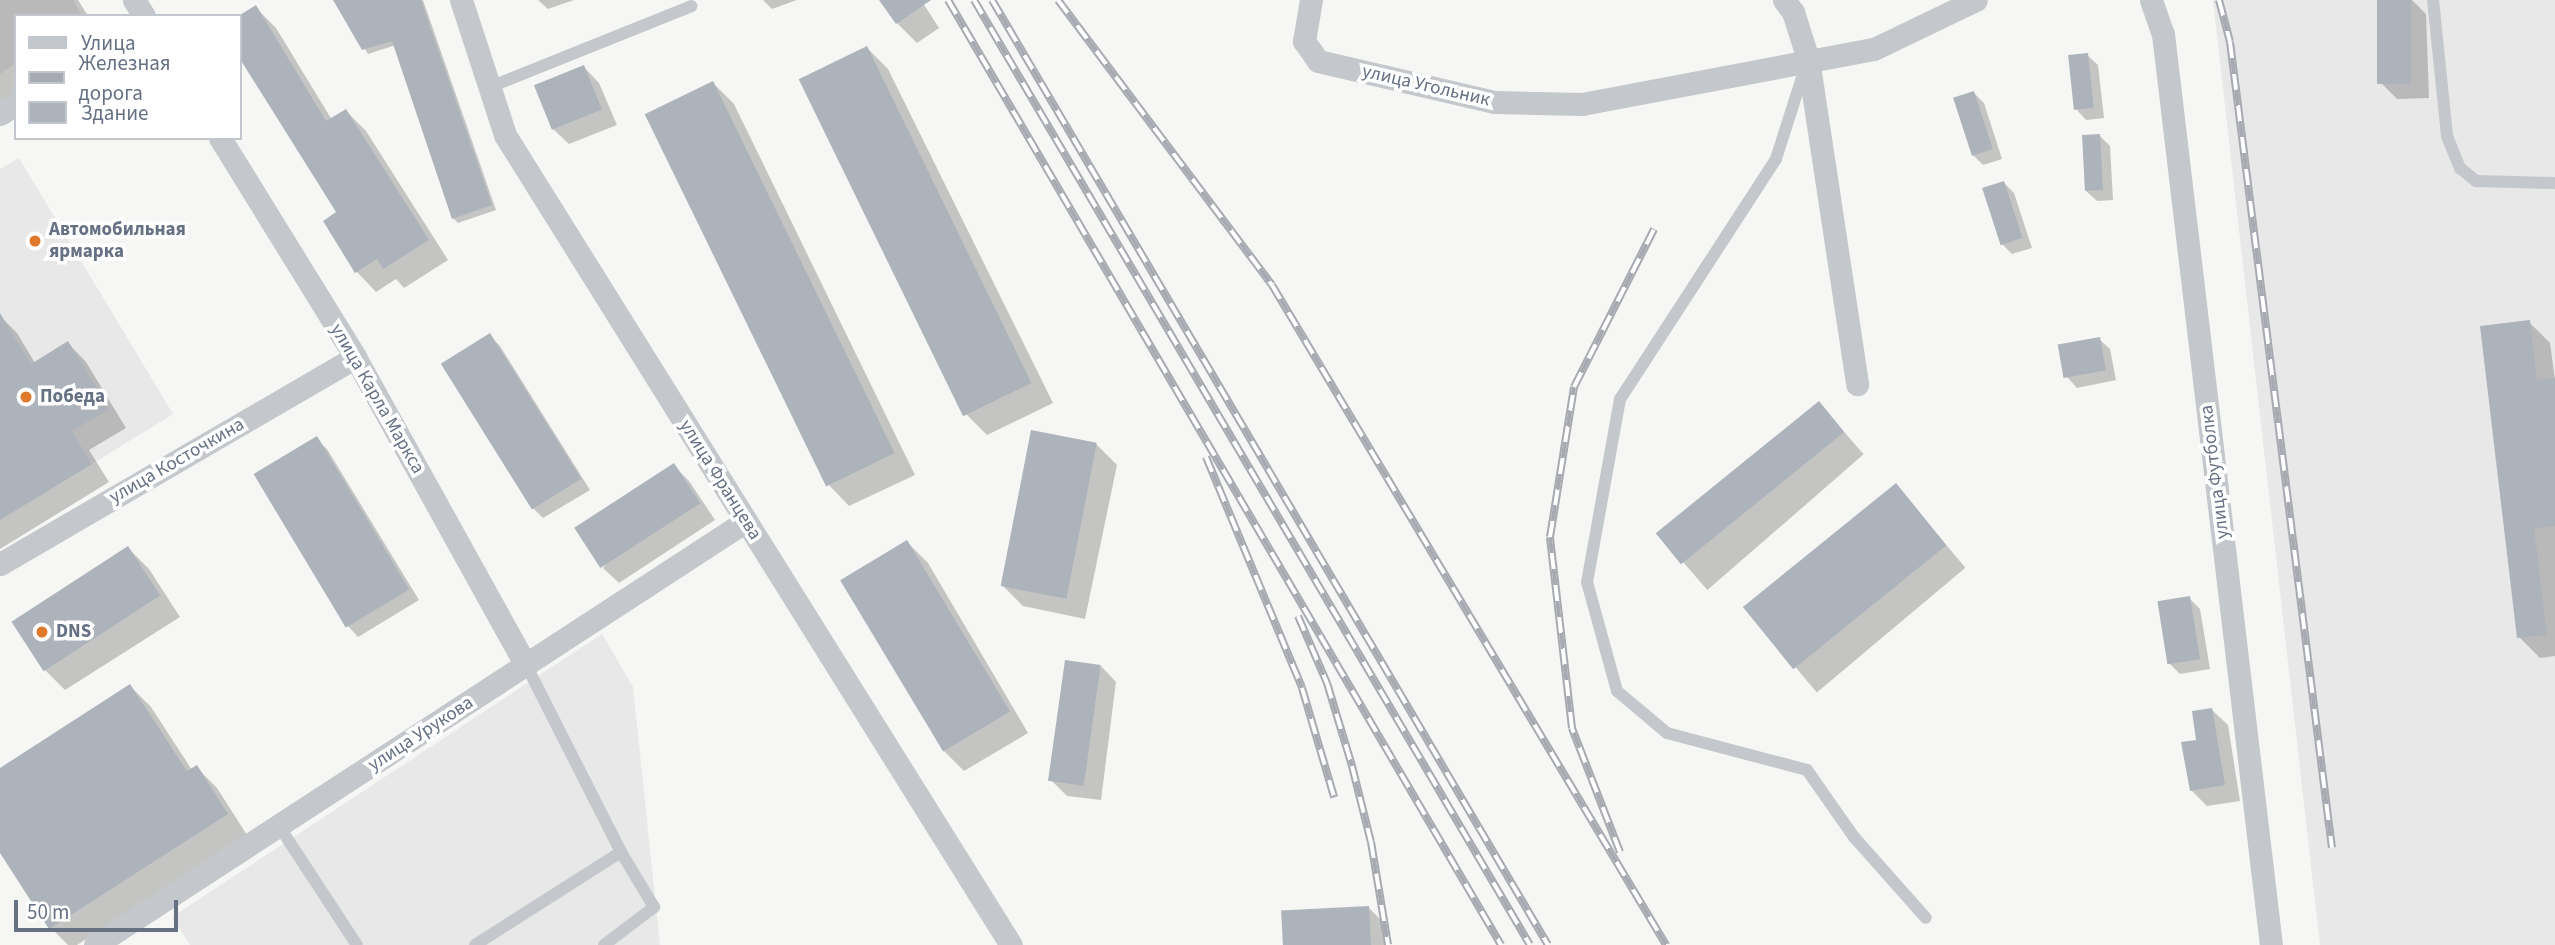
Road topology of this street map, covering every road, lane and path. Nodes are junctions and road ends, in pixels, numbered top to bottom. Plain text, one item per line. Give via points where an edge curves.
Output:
1 (461, 0) edge
2 (1311, 0) edge
3 (1784, 0) edge
4 (1976, 0) edge
5 (2151, 0) edge
6 (2433, 0) edge
7 (691, 6) dead end
8 (1808, 59) junction
9 (490, 87) junction
10 (221, 140) edge
11 (2555, 183) edge
12 (355, 357) junction
13 (1857, 384) dead end
14 (746, 521) junction
15 (0, 564) edge
16 (526, 665) junction
17 (279, 826) junction
18 (621, 852) junction
19 (1926, 918) dead end
20 (95, 945) edge
21 (357, 945) edge
22 (475, 945) edge
23 (604, 945) edge
24 (1011, 945) edge
25 (2271, 945) edge

1 - 9 street, улица Францева
2 - 8 street, улица Угольник via 1304,41 1318,61 1494,102 1582,104
3 - 8 street via 1793,12
4 - 8 street, улица Угольник via 1874,49
5 - 25 street, улица Футболка via 2163,34
6 - 11 lane via 2447,136 2460,168 2476,181
7 - 9 lane
8 - 13 street
8 - 19 lane via 1776,159 1620,399 1587,582 1616,691 1667,733 1807,770 1854,837
9 - 14 street, улица Францева via 505,135
10 - 12 street, улица Карла Маркса
12 - 15 street, улица Косточкина
12 - 16 street, улица Карла Маркса
14 - 16 street, улица Урукова
14 - 24 street, улица Францева
16 - 17 street, улица Урукова
16 - 18 lane
17 - 20 street, улица Урукова
17 - 21 lane
18 - 22 lane
18 - 23 lane via 654,907

